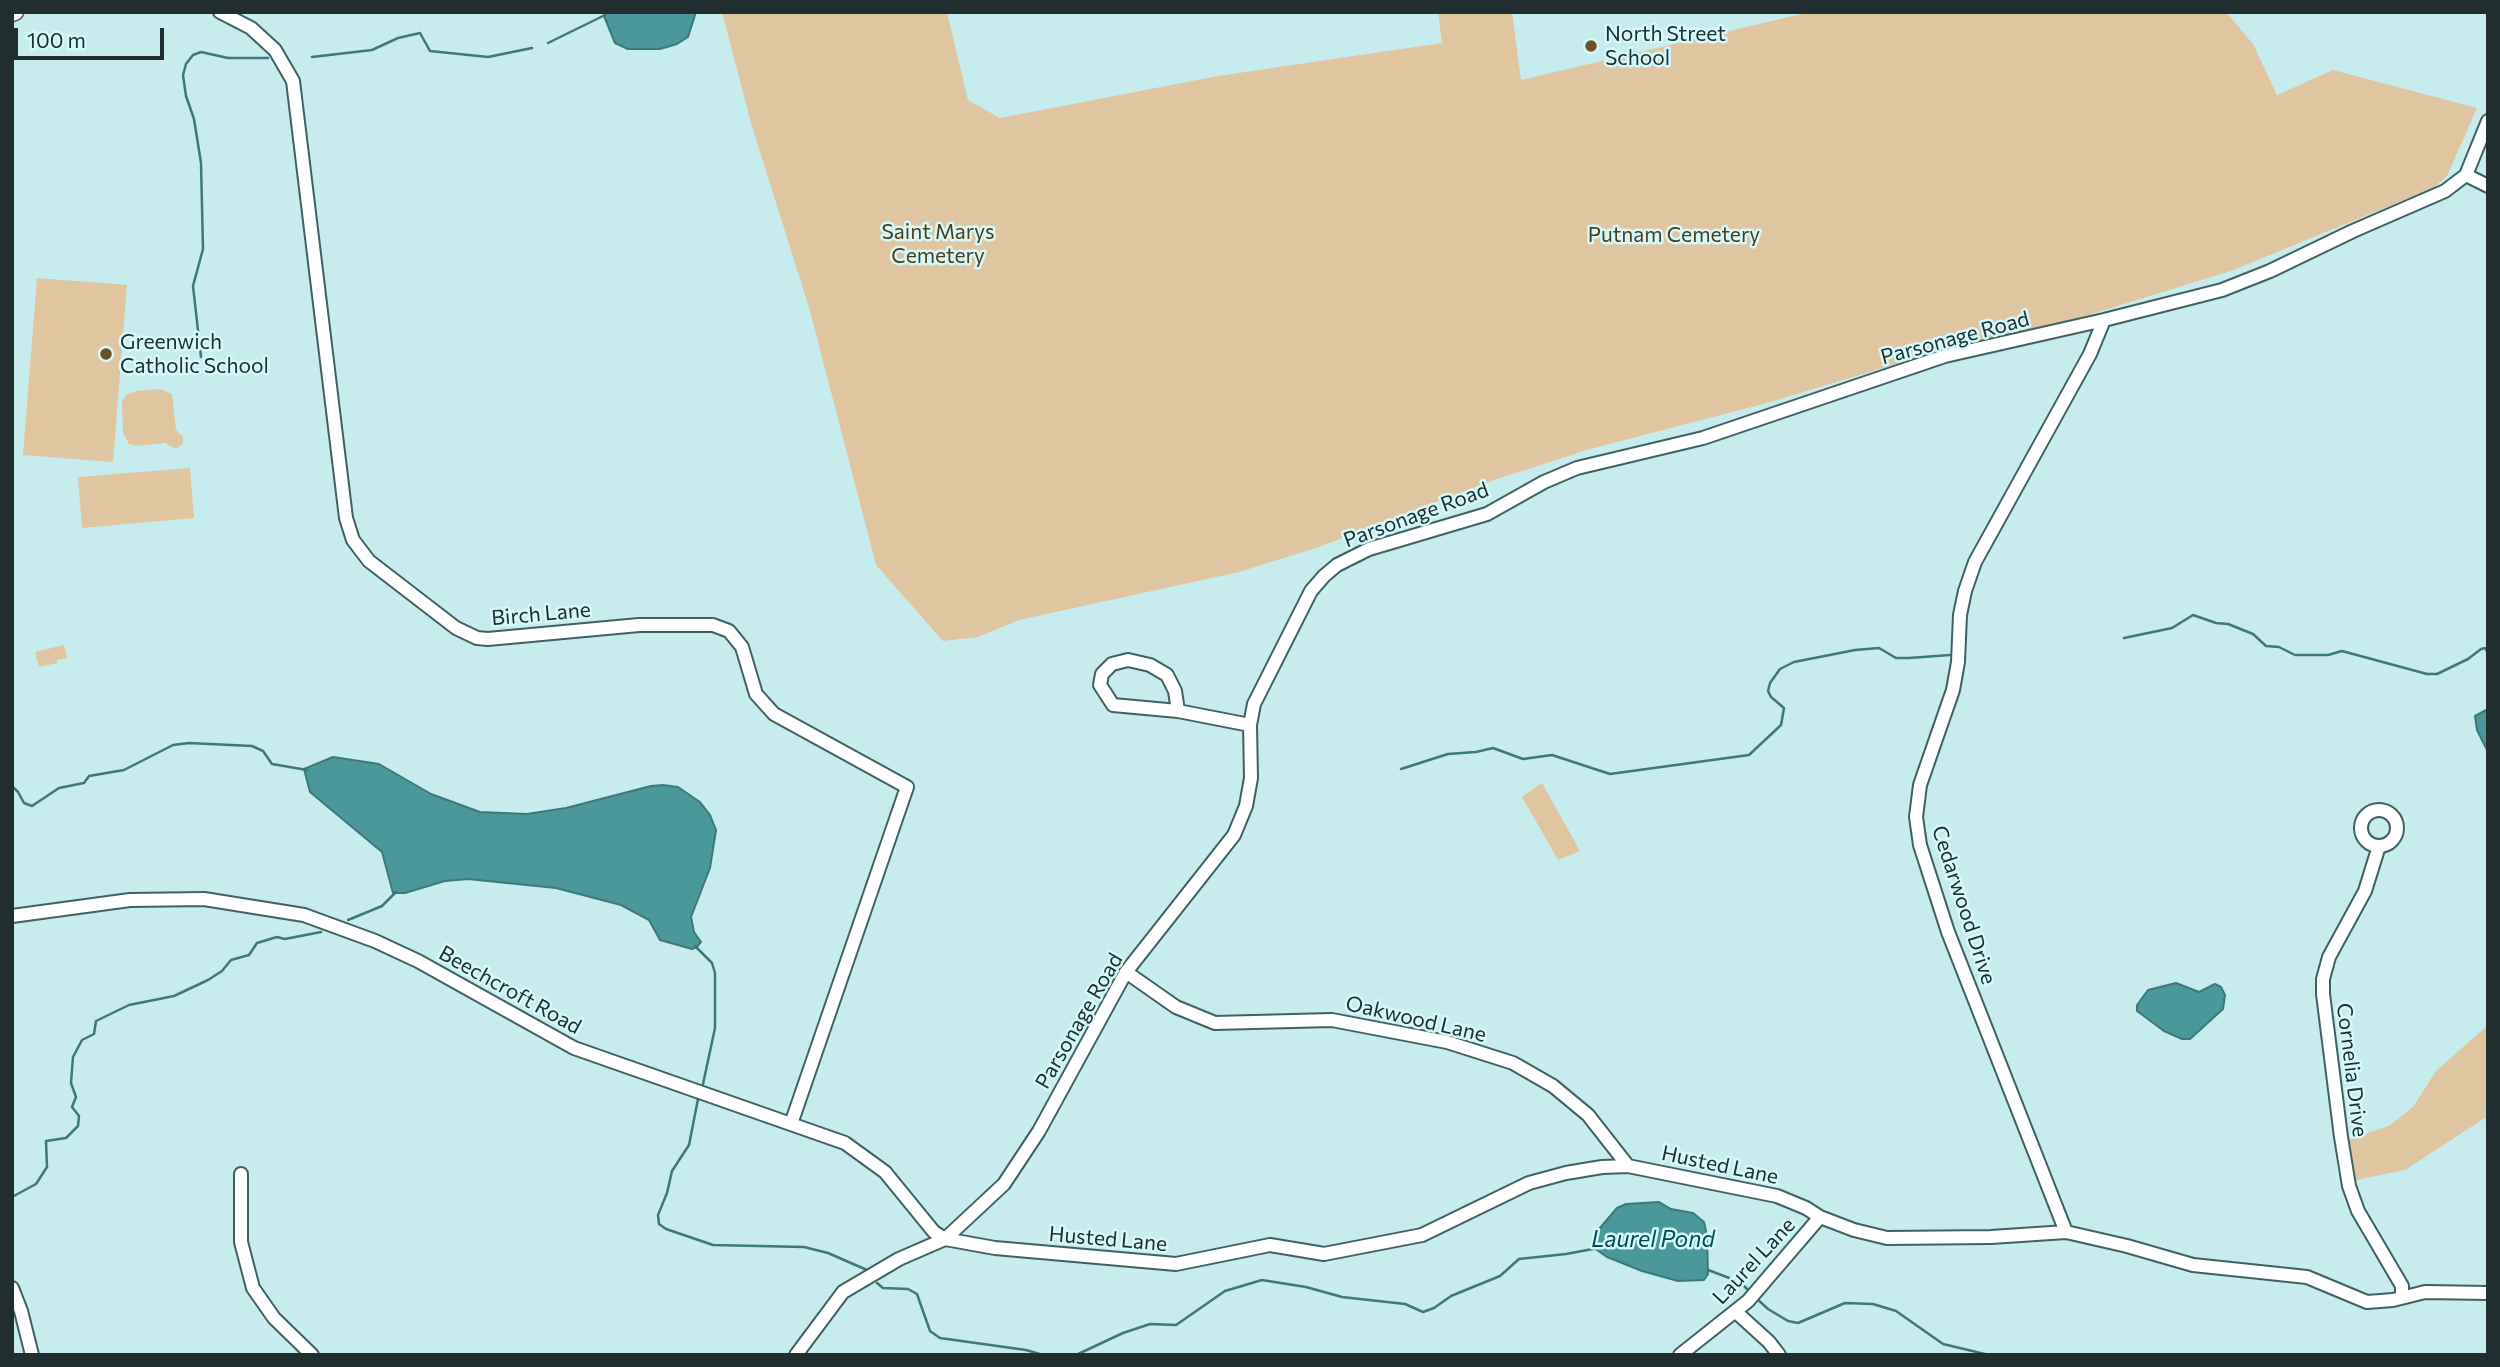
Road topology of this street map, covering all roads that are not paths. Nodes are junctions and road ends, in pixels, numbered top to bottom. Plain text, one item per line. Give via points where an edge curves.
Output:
1 (220, 12) edge
2 (2488, 121) edge
3 (2466, 175) junction
4 (2488, 186) edge
5 (2104, 320) junction
6 (1178, 711) junction
7 (1250, 725) junction
8 (2379, 846) dead end
9 (12, 916) edge
10 (1126, 972) junction
11 (791, 1124) junction
12 (1628, 1166) junction
13 (241, 1174) dead end
14 (1820, 1217) junction
15 (2066, 1232) junction
16 (945, 1239) junction
17 (12, 1288) edge
18 (2488, 1293) edge
19 (2402, 1297) junction
20 (1736, 1312) junction
21 (32, 1355) edge
22 (312, 1355) edge
23 (796, 1355) edge
24 (1680, 1355) edge
25 (1779, 1355) edge

1 - 11 street, Birch Lane via 251,28 275,50 293,80 346,519 369,561 456,628 477,638 639,625 713,625 729,631 742,647 756,694 774,714 907,788
2 - 3 street
3 - 4 street
3 - 5 street, Parsonage Road via 2445,191 2270,271 2221,290
5 - 7 street, Parsonage Road via 1945,356 1703,438 1577,468 1487,514 1352,556 1311,591 1254,704
5 - 15 street, Cedarwood Drive via 2090,354 1975,562 1960,615 1953,690 1920,785 1916,817 1920,845 1948,932
6 - 6 street via 1113,705 1100,685 1102,674 1112,664 1128,660 1150,665 1167,675
6 - 7 street
7 - 10 street, Parsonage Road via 1251,778 1234,835
8 - 19 street, Cornelia Drive via 2365,891 2329,957 2323,994 2349,1186 2358,1211 2402,1286
9 - 11 street, Beechcroft Road via 130,900 204,900 304,915 397,951 574,1048
10 - 12 street, Oakwood Lane via 1176,1007 1215,1023 1332,1020 1447,1042 1513,1063 1553,1086 1588,1115
10 - 16 street, Parsonage Road via 1039,1132 1004,1184
11 - 16 street, Beechcroft Road via 845,1143 885,1172 934,1232
12 - 14 street, Husted Lane via 1777,1196
12 - 16 street, Husted Lane via 1566,1173 1529,1183 1422,1235 1324,1254 1270,1245 1176,1264
13 - 22 street via 242,1242 253,1288 274,1318
14 - 15 street, Husted Lane via 1886,1238
14 - 20 street, Laurel Lane
15 - 19 street, Husted Lane via 2193,1265 2307,1277 2367,1302
16 - 23 street, Parsonage Road via 843,1292
17 - 21 street
18 - 19 street, Husted Lane via 2425,1292
20 - 24 street, Laurel Lane
20 - 25 street

